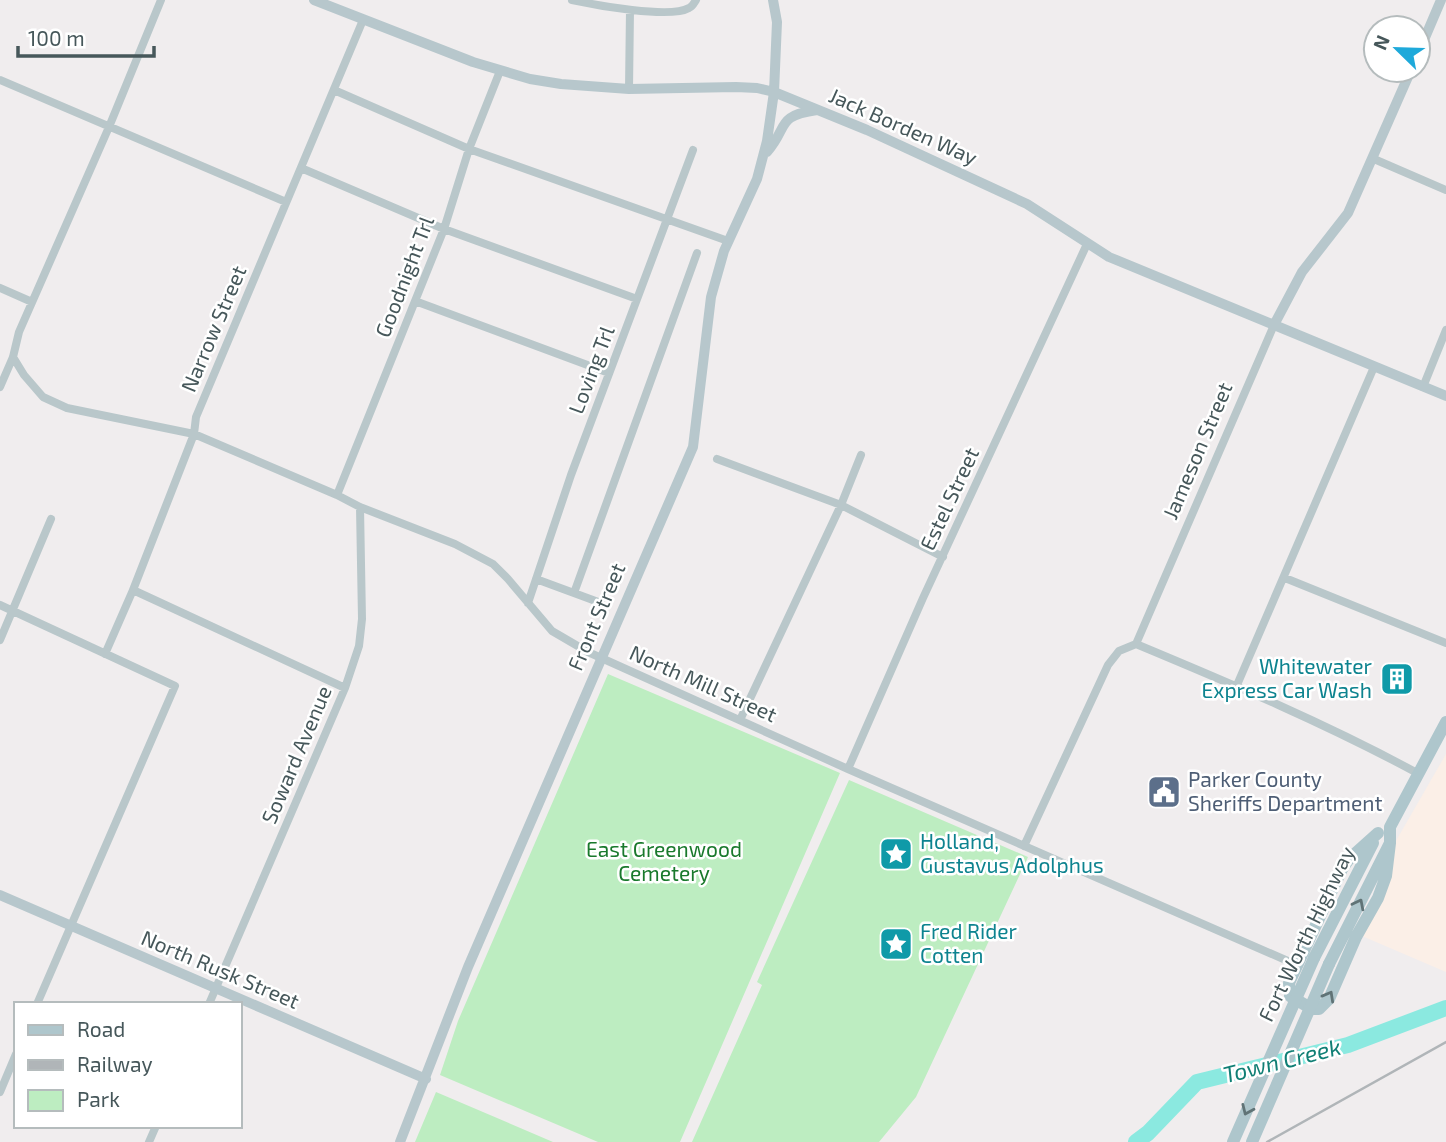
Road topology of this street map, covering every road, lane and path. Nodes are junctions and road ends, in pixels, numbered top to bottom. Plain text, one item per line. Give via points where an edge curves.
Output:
1 (161, 0) edge
2 (314, 0) edge
3 (572, 0) edge
4 (696, 0) edge
5 (773, 0) edge
6 (1441, 0) edge
7 (630, 10) junction
8 (363, 20) junction
9 (1432, 21) edge
10 (500, 71) junction
11 (0, 80) edge
12 (1405, 84) edge
13 (629, 89) junction
14 (334, 90) junction
15 (774, 92) junction
16 (817, 110) junction
17 (109, 127) junction
18 (469, 149) junction
19 (693, 150) dead end
20 (762, 157) junction
21 (1374, 159) junction
22 (301, 168) junction
23 (1446, 190) edge
24 (286, 202) junction
25 (667, 219) junction
26 (444, 229) junction
27 (728, 241) junction
28 (1087, 244) junction
29 (697, 253) dead end
30 (0, 288) edge
31 (637, 299) junction
32 (415, 301) junction
33 (32, 302) junction
34 (1274, 325) junction
35 (1446, 330) edge
36 (13, 357) junction
37 (1374, 367) junction
38 (609, 373) junction
39 (0, 387) edge
40 (1423, 387) junction
41 (1446, 396) edge
42 (194, 434) junction
43 (861, 455) dead end
44 (717, 459) dead end
45 (337, 495) junction
46 (841, 505) junction
47 (360, 507) junction
48 (51, 519) dead end
49 (943, 556) junction
50 (1285, 578) junction
51 (536, 579) junction
52 (133, 590) junction
53 (574, 593) junction
54 (528, 603) junction
55 (601, 603) dead end
56 (0, 605) edge
57 (13, 610) junction
58 (0, 640) edge
59 (1136, 643) junction
60 (1446, 643) edge
61 (105, 654) junction
62 (601, 657) junction
63 (1237, 685) junction
64 (345, 688) junction
65 (740, 720) junction
66 (1446, 722) edge
67 (848, 769) junction
68 (1419, 774) junction
69 (1384, 830) junction
70 (1390, 843) junction
71 (1024, 845) junction
72 (0, 895) edge
73 (70, 925) junction
74 (1297, 965) junction
75 (216, 989) junction
76 (38, 1002) edge
77 (210, 1002) edge
78 (14, 1059) edge
79 (426, 1079) junction
80 (0, 1092) edge
81 (400, 1142) edge
82 (1233, 1142) edge
83 (1251, 1142) edge

1 - 17 street
2 - 8 street, Jack Borden Way
3 - 7 street
4 - 7 street via 691,8 680,11
5 - 15 street, Front Street via 777,22
6 - 9 street
7 - 13 street
8 - 10 street, Jack Borden Way
8 - 14 street, Narrow Street
10 - 13 street, Jack Borden Way via 561,84
10 - 18 street, Goodnight Trl
11 - 17 street
12 - 21 street, Jameson Street
13 - 15 street, Jack Borden Way via 736,87
14 - 18 street
14 - 22 street, Narrow Street
15 - 16 street, Jack Borden Way
15 - 20 street, Front Street
16 - 20 street via 786,119
16 - 28 street, Jack Borden Way via 1027,204
17 - 24 street
17 - 33 street
18 - 25 street
18 - 26 street, Goodnight Trl
19 - 25 street, Loving Trl
20 - 27 street, Front Street via 757,179
21 - 23 street
21 - 34 street, Jameson Street via 1348,213 1302,272
22 - 24 street, Narrow Street
22 - 26 street
24 - 42 street, Narrow Street via 196,417
25 - 27 street
25 - 31 street, Loving Trl
26 - 31 street
26 - 32 street, Goodnight Trl
27 - 62 street, Front Street via 711,297 693,447
28 - 34 street, Jack Borden Way
28 - 49 street, Estel Street
29 - 53 street
30 - 33 street
31 - 38 street, Loving Trl
32 - 38 street
32 - 45 street, Goodnight Trl
33 - 36 street
34 - 37 street, Jack Borden Way
34 - 59 street, Jameson Street
35 - 40 street
36 - 39 street
36 - 42 street, North Mill Street via 43,397 67,408
37 - 40 street, Jack Borden Way
37 - 50 street
38 - 51 street, Loving Trl
40 - 41 street, Jack Borden Way
42 - 45 street, North Mill Street
42 - 52 street, Narrow Street
43 - 46 street
44 - 46 street
45 - 47 street, North Mill Street
46 - 49 street
46 - 65 street
47 - 54 street, North Mill Street via 493,564
47 - 64 street, Soward Avenue via 362,619 359,646
48 - 57 street
49 - 67 street, Estel Street
50 - 60 street
50 - 63 street
51 - 53 street
51 - 54 street, Loving Trl
52 - 61 street, Narrow Street
52 - 64 street
53 - 55 street
54 - 62 street, North Mill Street via 552,631
56 - 57 street
57 - 58 street
57 - 61 street
59 - 63 street
59 - 71 street, Jameson Street via 1119,651 1108,665
61 - 73 street via 175,686
62 - 65 street, North Mill Street
62 - 79 street, Front Street via 468,967
63 - 68 street
64 - 75 street, Soward Avenue
65 - 67 street, North Mill Street
66 - 68 main road, Fort Worth Highway
67 - 71 street, North Mill Street
68 - 69 main road, Fort Worth Highway
69 - 70 main road, Fort Worth Highway
69 - 74 main road via 1342,869
69 -> 82 main road, Fort Worth Highway, bridge via 1314,958
74 -> 70 main road via 1289,984 1290,996 1319,1009 1329,999 1378,898
83 -> 70 main road, Fort Worth Highway, bridge via 1329,964
71 - 74 street, North Mill Street
72 - 73 street, North Rusk Street
73 - 75 street, North Rusk Street
73 - 76 street
75 - 77 street, Soward Avenue
75 - 79 street, North Rusk Street
78 - 80 street
79 - 81 street, Front Street

